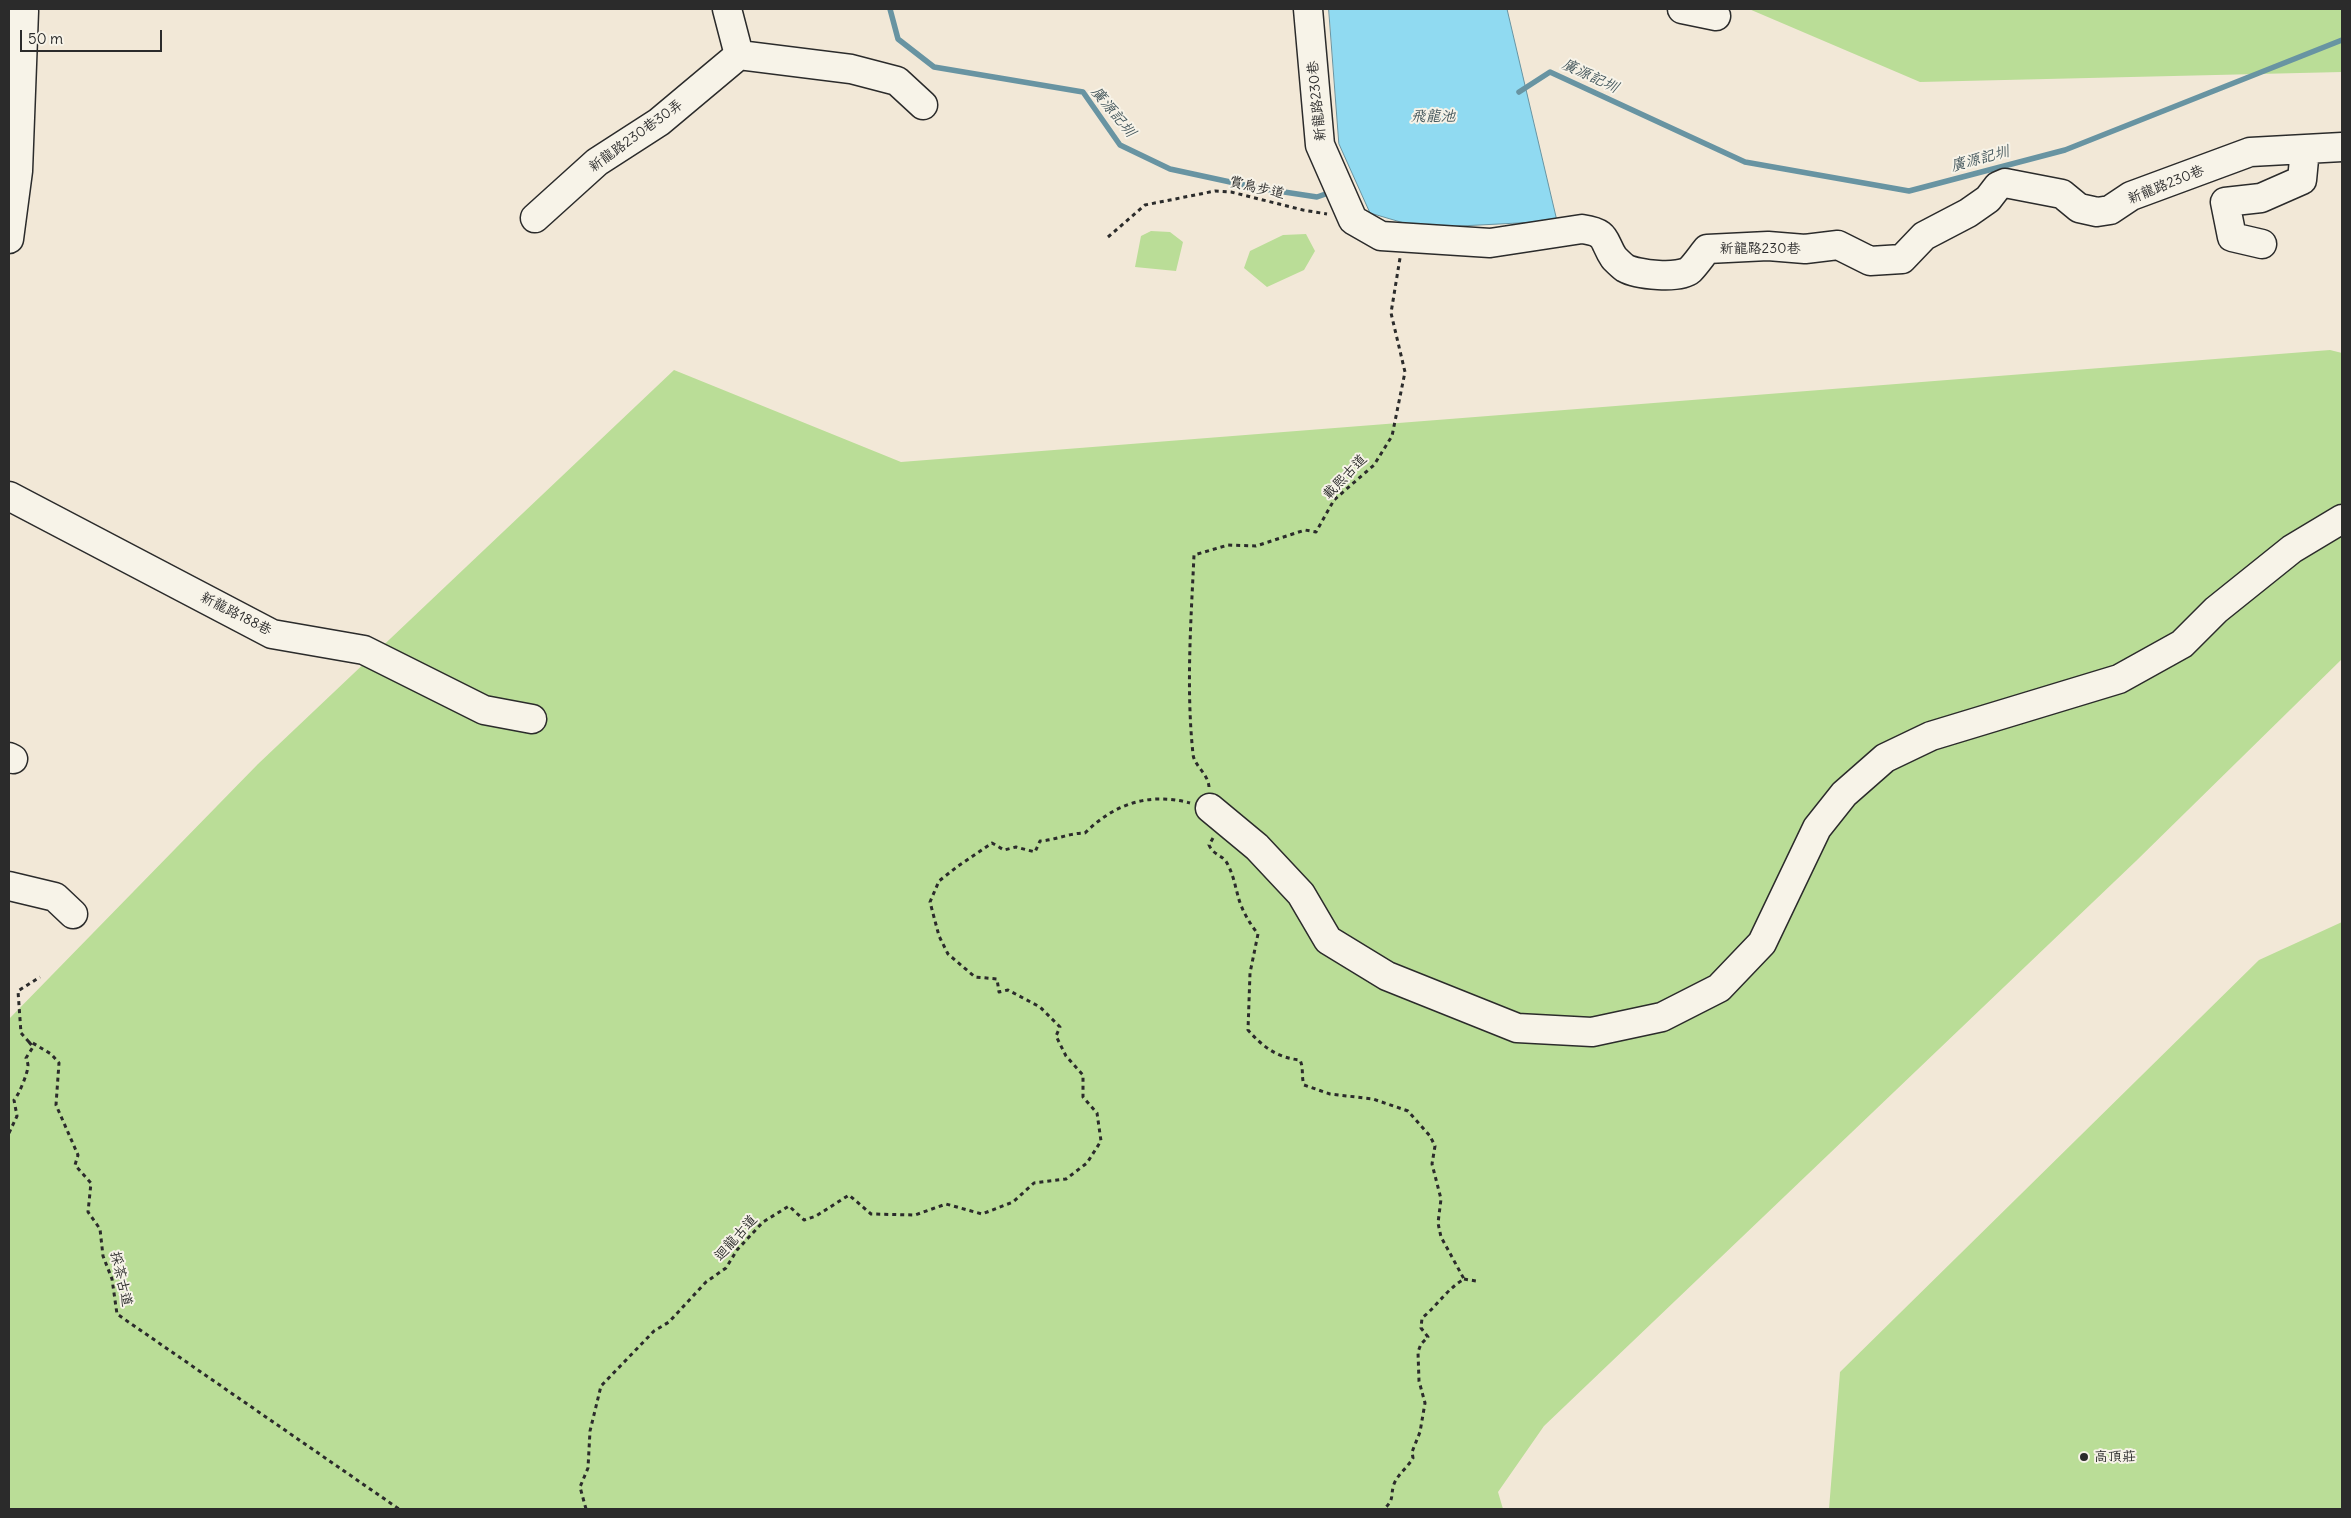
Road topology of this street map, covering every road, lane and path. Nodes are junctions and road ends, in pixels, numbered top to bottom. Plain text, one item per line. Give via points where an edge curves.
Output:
1 (22, 9) edge
2 (727, 9) edge
3 (1308, 9) edge
4 (1682, 9) edge
5 (1716, 16) dead end
6 (739, 55) junction
7 (923, 105) dead end
8 (2342, 148) edge
9 (2305, 149) junction
10 (1343, 199) junction
11 (535, 218) dead end
12 (1108, 237) dead end
13 (1404, 238) junction
14 (9, 239) edge
15 (2262, 244) dead end
16 (9, 496) edge
17 (2342, 519) edge
18 (532, 719) dead end
19 (1210, 808) junction
20 (9, 886) edge
21 (73, 914) dead end
22 (40, 978) dead end
23 (29, 1042) junction
24 (9, 1133) edge
25 (1464, 1278) junction
26 (1476, 1281) dead end
27 (399, 1509) edge
28 (586, 1509) edge
29 (1384, 1509) edge

1 - 14 lane via 18,171
2 - 6 lane
3 - 10 lane, 新龍路230巷 via 1320,146
4 - 5 lane
6 - 7 lane via 851,69 897,81
6 - 11 lane, 新龍路230巷30弄 via 660,122 597,162
8 - 9 lane, 新龍路230巷
9 - 13 lane, 新龍路230巷 via 2250,152 2131,196 2110,210 2097,212 2079,208 2062,194 2005,183 1968,213 1924,236 1902,259 1870,261 1838,245 1805,249 1768,246 1707,249 1684,273 1646,275 1625,268 1596,231 1582,229 1490,243
9 - 15 lane via 2302,180 2261,198 2225,202 2232,237
10 - 12 path, 賞鳥步道 via 1215,191 1145,205
10 - 13 lane, 新龍路230巷 via 1381,236
13 - 19 path, 載熙古道 via 1391,313 1405,372 1392,436 1374,464 1334,500 1316,532 1305,530 1256,546 1228,545 1194,555 1190,664 1193,756 1208,778
16 - 18 lane, 新龍路188巷 via 272,634 364,650 484,710
17 - 19 lane via 2292,549 2216,610 2182,644 2120,679 1931,736 1885,758 1844,794 1817,828 1762,943 1719,988 1662,1017 1592,1032 1517,1028 1387,976 1328,940 1301,894 1257,847
19 - 25 path via 1213,837 1209,845 1212,852 1226,860 1250,924 1258,934 1250,973 1248,1030 1272,1052 1300,1060 1304,1085 1309,1088 1373,1099 1408,1111 1430,1136 1435,1146 1432,1164 1441,1199 1438,1223
19 - 28 path, 迴龍古道 via 1176,799 1136,802 1107,813 1085,833 1040,841 1035,852 1016,847 1004,850 992,843 939,881 930,902 939,936 948,954 975,977 996,979 999,992 1008,990 1040,1007 1060,1027 1056,1036 1066,1056 1083,1075 1083,1097 1097,1113 1101,1141 1087,1163 1066,1179 1034,1183 1013,1202 982,1214 946,1204 914,1215 872,1214 849,1195 804,1220 789,1206 762,1222 726,1268 706,1282 669,1322 654,1331 601,1386 590,1431 588,1468 580,1487
20 - 21 lane via 55,897
22 - 23 path via 18,991 21,1033
23 - 24 path via 33,1047 26,1055 28,1067 20,1095 14,1100 17,1116
23 - 27 path, 採茶古道 via 52,1054 59,1063 56,1105 78,1155 75,1165 91,1183 88,1212 100,1230 117,1314
25 - 26 path
25 - 29 path via 1454,1284 1433,1310 1422,1318 1421,1328 1428,1337 1418,1352 1424,1403 1420,1432 1412,1452 1413,1458 1393,1485 1393,1499

